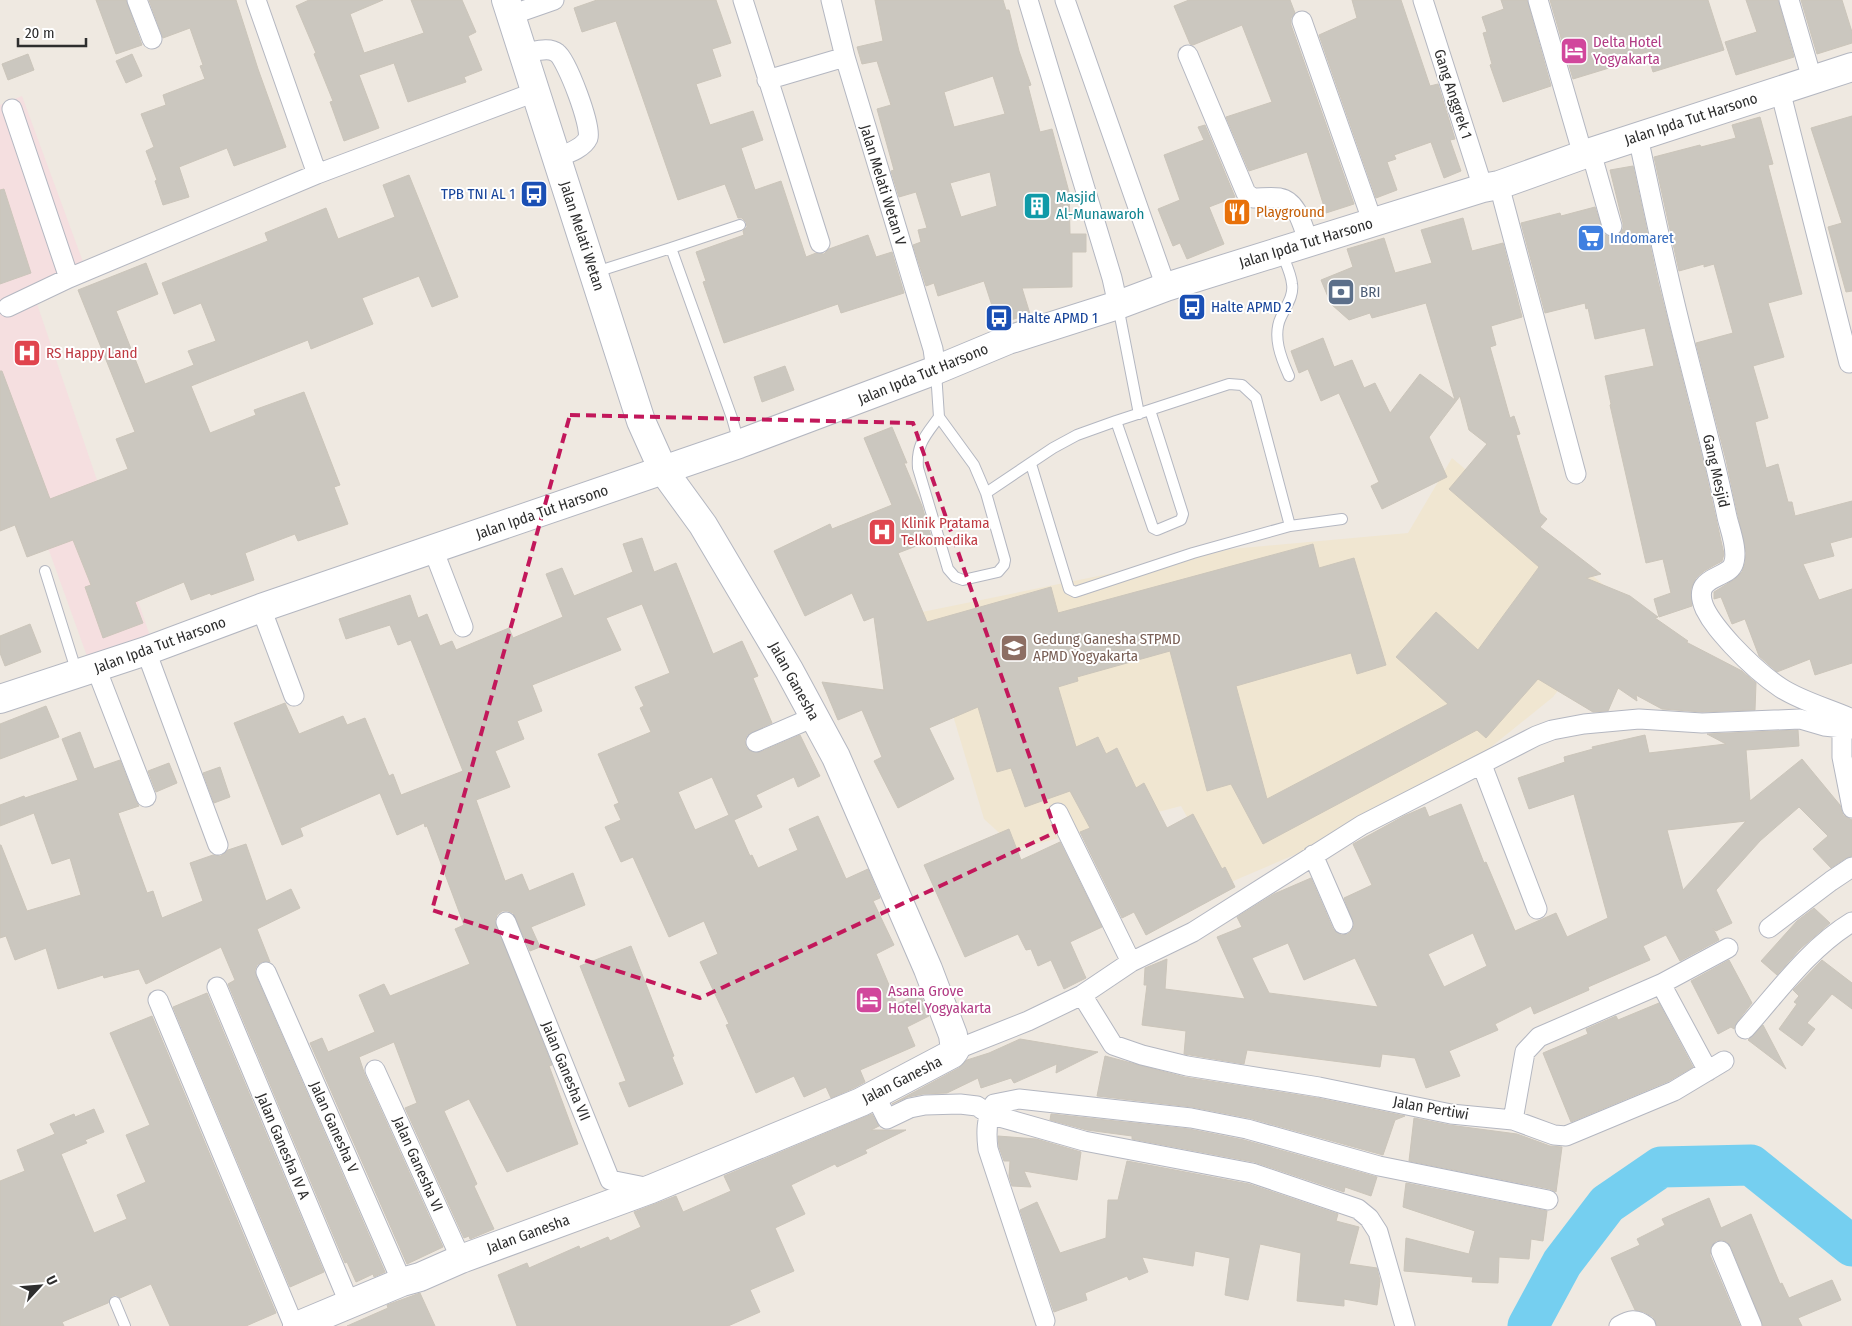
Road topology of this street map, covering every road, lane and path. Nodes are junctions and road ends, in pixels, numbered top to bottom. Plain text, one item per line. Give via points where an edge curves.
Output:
1 (138, 0) edge
2 (256, 0) edge
3 (554, 0) edge
4 (743, 0) edge
5 (831, 0) edge
6 (1028, 0) edge
7 (1065, 0) edge
8 (1423, 0) edge
9 (1538, 0) edge
10 (1789, 0) edge
11 (509, 7) edge
12 (1302, 22) dead end
13 (152, 40) dead end
14 (523, 53) junction
15 (1188, 55) dead end
16 (845, 57) junction
17 (1852, 67) edge
18 (1812, 79) junction
19 (767, 80) junction
20 (1780, 90) junction
21 (535, 92) junction
22 (12, 109) dead end
23 (1638, 137) junction
24 (1587, 154) junction
25 (556, 158) junction
26 (317, 174) junction
27 (1491, 186) junction
28 (1373, 223) junction
29 (740, 225) dead end
30 (1612, 226) dead end
31 (820, 243) dead end
32 (1308, 243) junction
33 (671, 248) junction
34 (1281, 252) junction
35 (594, 273) junction
36 (69, 278) junction
37 (1166, 287) junction
38 (1118, 305) junction
39 (8, 307) dead end
40 (1849, 363) dead end
41 (936, 370) junction
42 (1288, 376) dead end
43 (1150, 410) junction
44 (1139, 414) junction
45 (939, 417) junction
46 (1116, 421) junction
47 (739, 444) junction
48 (1031, 464) junction
49 (663, 470) junction
50 (1576, 474) dead end
51 (986, 493) junction
52 (1342, 519) dead end
53 (1290, 526) junction
54 (433, 549) junction
55 (45, 571) dead end
56 (261, 608) junction
57 (463, 627) dead end
58 (146, 651) junction
59 (87, 671) junction
60 (294, 696) dead end
61 (0, 699) edge
62 (814, 716) junction
63 (1849, 723) edge
64 (756, 742) dead end
65 (1482, 765) junction
66 (146, 797) dead end
67 (1852, 808) edge
68 (1058, 812) dead end
69 (218, 846) dead end
70 (1313, 855) junction
71 (1852, 867) edge
72 (1537, 909) dead end
73 (506, 922) dead end
74 (1852, 922) edge
75 (1343, 924) dead end
76 (1769, 928) dead end
77 (1728, 948) dead end
78 (1131, 962) junction
79 (266, 972) dead end
80 (1661, 984) junction
81 (217, 987) dead end
82 (1082, 995) junction
83 (158, 1000) dead end
84 (1746, 1029) dead end
85 (954, 1050) junction
86 (375, 1070) dead end
87 (875, 1095) junction
88 (989, 1114) junction
89 (1513, 1120) junction
90 (651, 1188) junction
91 (1548, 1200) dead end
92 (1721, 1251) dead end
93 (461, 1259) junction
94 (402, 1282) junction
95 (115, 1302) dead end
96 (350, 1305) junction
97 (1045, 1321) dead end
98 (125, 1326) edge
99 (296, 1326) edge
100 (1404, 1326) edge
101 (1619, 1326) edge
102 (1646, 1326) edge
103 (1752, 1326) edge

1 - 13 street
2 - 26 street
3 - 11 street
4 - 19 street
5 - 16 street, Jalan Melati Wetan V
6 - 38 street
7 - 37 street
8 - 27 street, Gang Anggrek 1
9 - 24 street
10 - 18 street
11 - 14 main road, Jalan Melati Wetan
12 - 28 street
14 - 21 main road, Jalan Melati Wetan
14 - 25 street via 542,50 558,53 565,63 586,120 587,140 577,149
15 - 32 street via 1246,193 1253,198 1280,198 1289,202 1296,210
16 - 19 street
16 - 41 street, Jalan Melati Wetan V via 933,349
17 - 18 main road, Jalan Ipda Tut Harsono
18 - 20 main road, Jalan Ipda Tut Harsono
19 - 31 street
20 - 23 main road, Jalan Ipda Tut Harsono
20 - 40 street
21 - 25 main road, Jalan Melati Wetan
21 - 26 street
22 - 36 street
23 - 24 main road, Jalan Ipda Tut Harsono
23 - 63 street, Gang Mesjid via 1734,550 1731,568 1708,581 1704,587 1704,605 1719,631 1764,676 1782,689
24 - 27 main road, Jalan Ipda Tut Harsono
24 - 30 street
25 - 35 main road, Jalan Melati Wetan
26 - 36 street
27 - 28 main road, Jalan Ipda Tut Harsono
27 - 50 street, Gang Anggrek 1
28 - 32 main road, Jalan Ipda Tut Harsono
29 - 33 lane
32 - 34 main road, Jalan Ipda Tut Harsono
33 - 35 lane
33 - 47 lane
34 - 37 main road, Jalan Ipda Tut Harsono
34 - 42 lane via 1292,284 1290,298 1280,319 1278,340 1279,353
35 - 49 main road, Jalan Melati Wetan via 642,421
36 - 39 street
37 - 38 main road, Jalan Ipda Tut Harsono
38 - 41 main road, Jalan Ipda Tut Harsono via 1008,340
38 - 44 lane
41 - 45 lane
41 - 47 main road, Jalan Ipda Tut Harsono
43 - 44 lane
43 - 46 lane via 1183,514 1181,520 1157,530 1153,528
43 - 53 lane via 1228,384 1242,385 1249,390 1256,398
44 - 46 lane
45 - 51 lane via 974,465
45 - 51 lane via 919,446 918,468 948,569 958,579 998,572 1004,565
46 - 48 lane via 1077,435
47 - 49 main road, Jalan Ipda Tut Harsono
48 - 51 lane
48 - 53 lane via 1069,589 1073,592
49 - 54 main road, Jalan Ipda Tut Harsono
49 - 62 main road, Jalan Ganesha via 703,526
52 - 53 lane
54 - 56 main road, Jalan Ipda Tut Harsono
54 - 57 street
55 - 59 lane
56 - 58 main road, Jalan Ipda Tut Harsono
56 - 60 street
58 - 59 main road, Jalan Ipda Tut Harsono
58 - 69 street
59 - 61 main road, Jalan Ipda Tut Harsono
59 - 66 street
62 - 64 street
62 - 85 main road, Jalan Ganesha via 840,766 925,961 953,1035
63 - 65 street via 1824,726 1800,719 1702,723 1639,719 1584,724 1536,736
63 - 67 street via 1842,757
65 - 70 street via 1362,825
65 - 72 street
68 - 78 street
70 - 75 street
70 - 78 street via 1192,932
71 - 76 street
73 - 90 street, Jalan Ganesha VII via 610,1180
74 - 84 street via 1813,953
77 - 80 street
78 - 82 street
79 - 94 street, Jalan Ganesha V
80 - 89 street via 1534,1041 1525,1052
80 - 89 street, Jalan Pertiwi via 1716,1066 1674,1091 1566,1136 1554,1135
81 - 96 street, Jalan Ganesha IV A
82 - 85 street via 1028,1021
82 - 89 street, Jalan Pertiwi via 1113,1045 1142,1055 1451,1114
83 - 99 street
85 - 87 main road, Jalan Ganesha
86 - 93 street, Jalan Ganesha VI
87 - 88 street via 887,1119 910,1108 926,1105 977,1106
87 - 90 main road, Jalan Ganesha
88 - 91 street via 994,1104 1020,1099 1191,1118 1247,1129 1379,1166
88 - 97 street via 988,1149
88 - 100 street via 1084,1141 1252,1174 1358,1208 1378,1232
90 - 93 main road, Jalan Ganesha
92 - 103 street
93 - 94 main road, Jalan Ganesha
94 - 96 main road, Jalan Ganesha
95 - 98 lane
96 - 99 main road, Jalan Ganesha
101 - 102 street via 1631,1320

